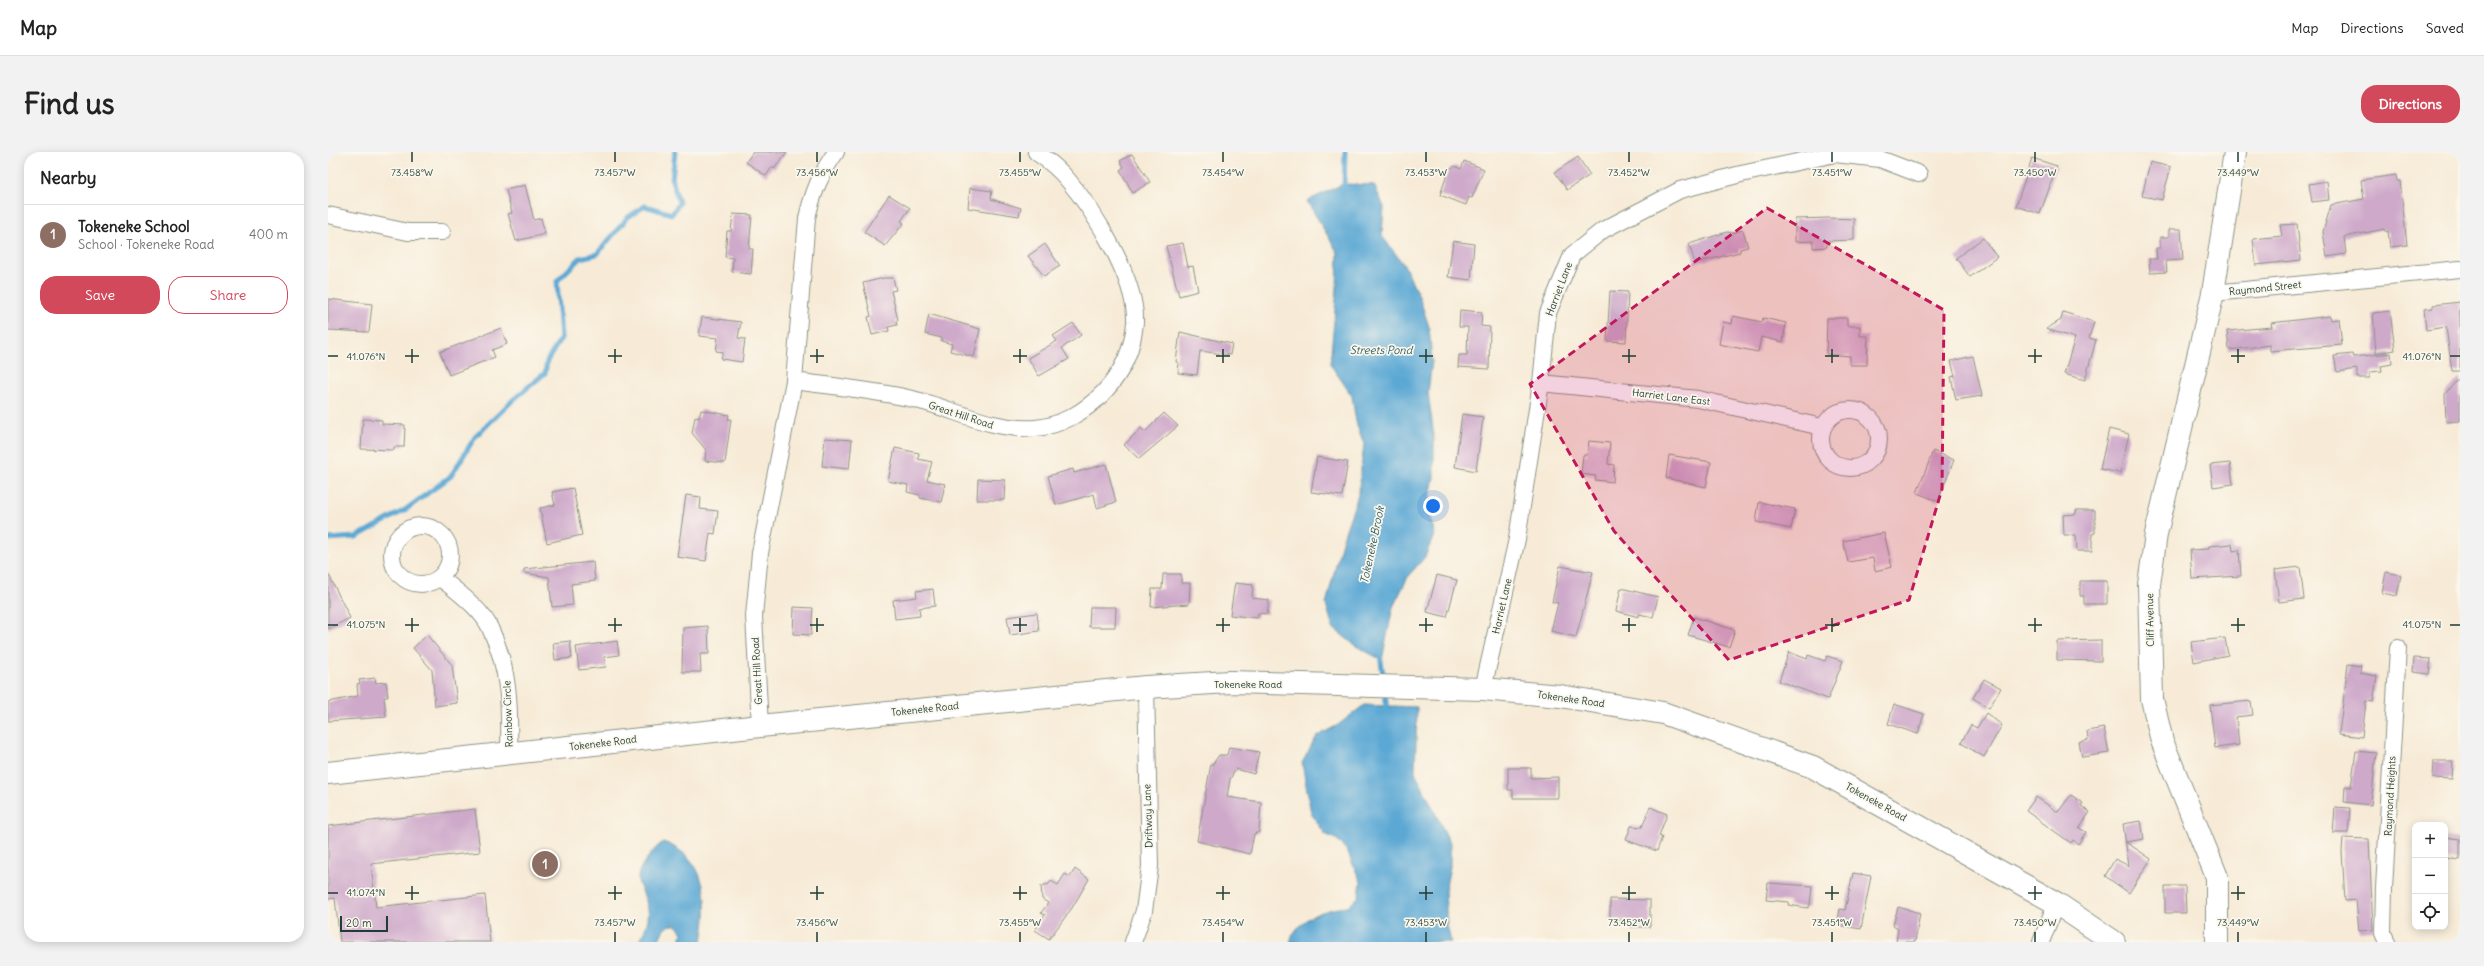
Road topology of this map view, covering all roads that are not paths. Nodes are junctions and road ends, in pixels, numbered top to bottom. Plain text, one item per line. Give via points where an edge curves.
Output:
1 (836, 152) edge
2 (1036, 152) edge
3 (2235, 152) edge
4 (1919, 174) dead end
5 (328, 216) edge
6 (442, 232) dead end
7 (2460, 269) edge
8 (2213, 294) junction
9 (794, 381) junction
10 (1541, 383) junction
11 (1822, 427) dead end
12 (440, 578) dead end
13 (2398, 648) dead end
14 (1146, 687) junction
15 (1483, 690) junction
16 (760, 726) junction
17 (510, 754) junction
18 (328, 773) edge
19 (2056, 903) junction
20 (1133, 942) edge
21 (2041, 942) edge
22 (2114, 942) edge
23 (2217, 942) edge
24 (2387, 942) edge

1 - 9 street, Great Hill Road via 821,174 807,218
2 - 9 street, Great Hill Road via 1068,180 1100,225 1121,265 1132,299 1135,321 1125,361 1115,380 1097,399 1078,414 1056,424 1035,428 1003,428 908,398
3 - 8 main road, Raymond Street
4 - 10 street, Harriet Lane via 1880,159 1835,154 1680,190 1603,230 1572,255 1548,313
5 - 6 street via 408,232
7 - 8 street, Raymond Street
8 - 23 main road, Cliff Avenue via 2156,534 2149,585 2152,699 2162,741 2217,877
9 - 16 street, Great Hill Road via 760,553 755,608
10 - 11 street, Harriet Lane East via 1698,399
10 - 15 street, Harriet Lane via 1517,539
12 - 17 street, Rainbow Circle via 459,592 490,626 508,679
13 - 24 street, Raymond Heights via 2384,896 2383,934
14 - 15 main road, Tokeneke Road via 1230,682
14 - 16 main road, Tokeneke Road
14 - 20 street, Driftway Lane via 1150,866 1144,911
15 - 19 main road, Tokeneke Road via 1560,696 1663,713 1813,767
16 - 17 main road, Tokeneke Road
17 - 18 main road, Tokeneke Road
19 - 21 street
19 - 22 main road, Tokeneke Road

